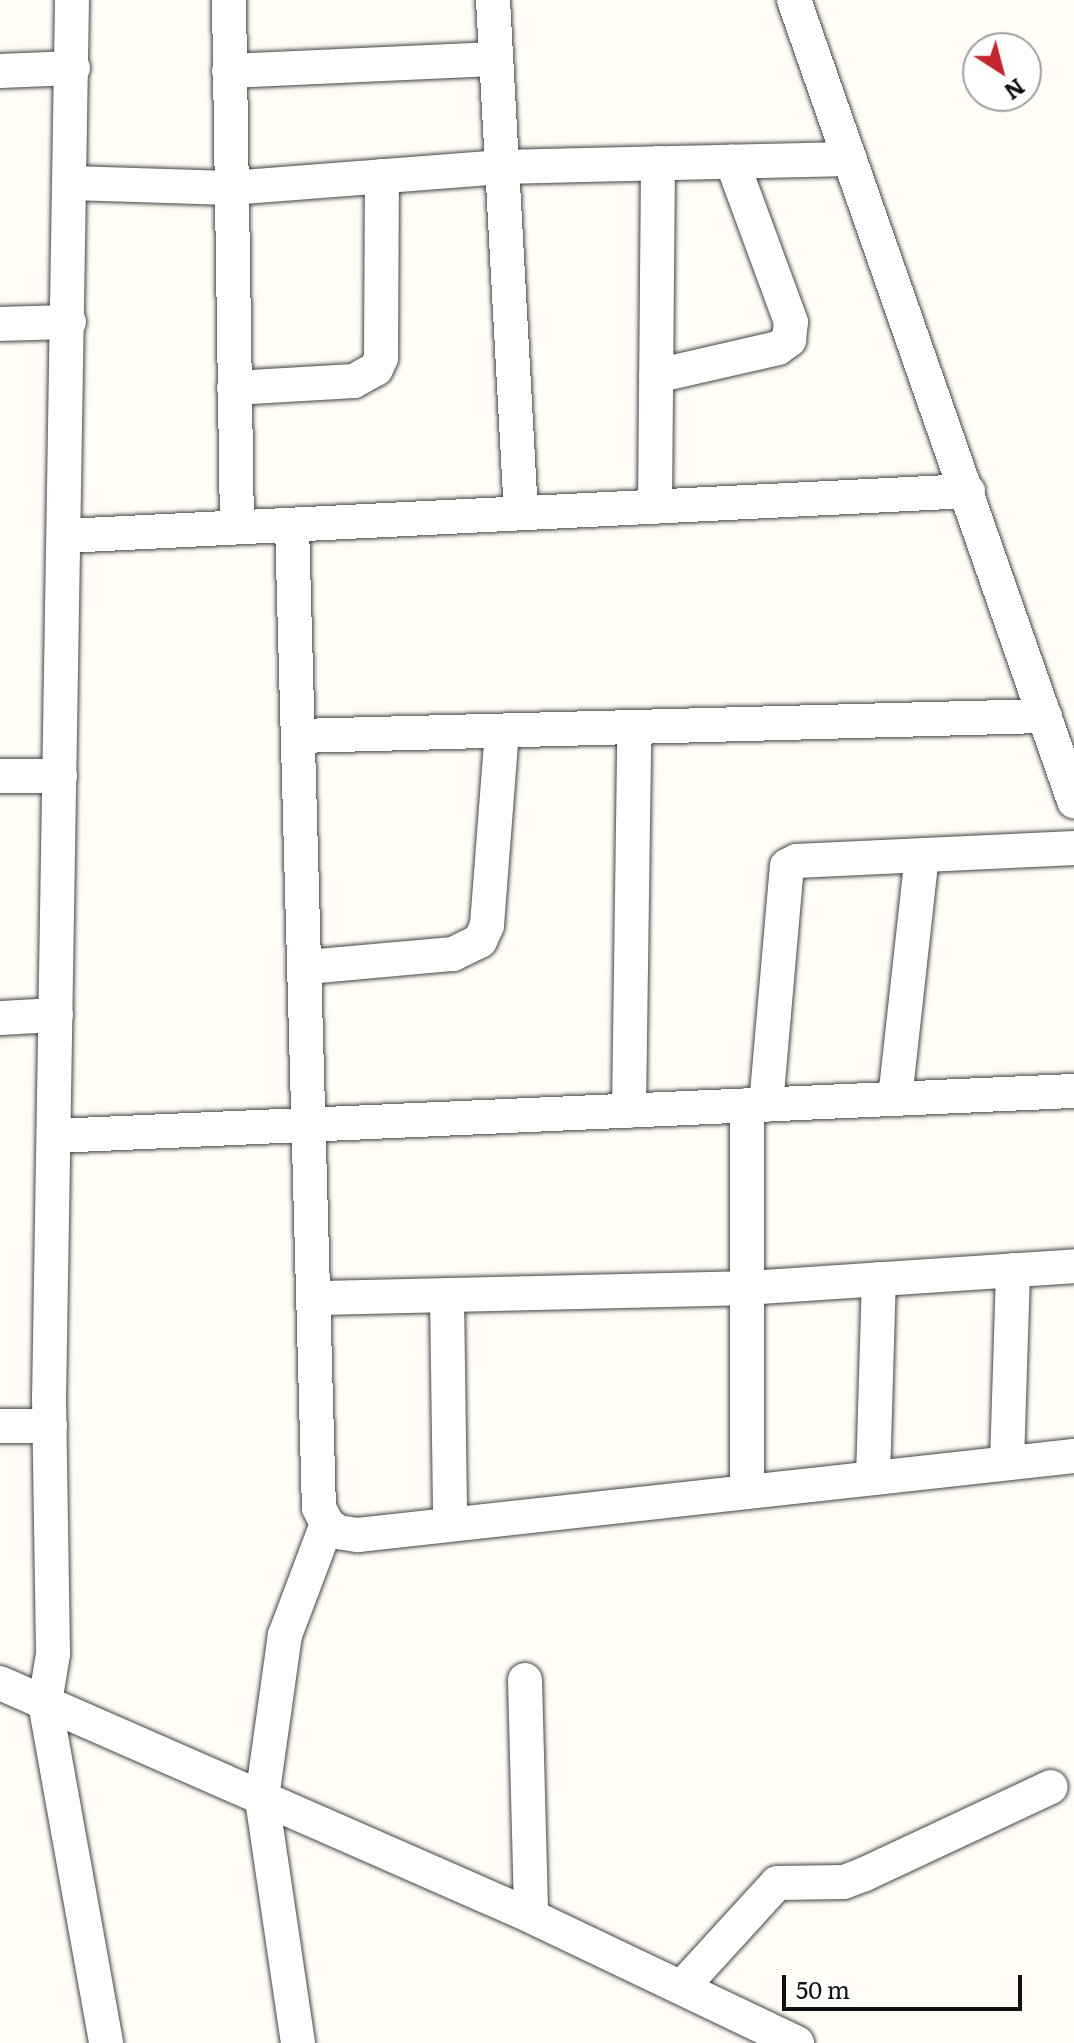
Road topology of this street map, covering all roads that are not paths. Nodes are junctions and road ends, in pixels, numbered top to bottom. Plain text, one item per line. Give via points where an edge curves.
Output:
1 (72, 0) edge
2 (229, 0) edge
3 (493, 0) edge
4 (794, 0) edge
5 (496, 59) junction
6 (73, 68) junction
7 (0, 71) edge
8 (229, 71) junction
9 (850, 159) junction
10 (732, 162) junction
11 (658, 163) junction
12 (502, 167) junction
13 (382, 176) junction
14 (71, 183) junction
15 (230, 188) junction
16 (69, 322) junction
17 (0, 324) edge
18 (656, 376) junction
19 (234, 388) junction
20 (968, 491) junction
21 (655, 507) junction
22 (521, 513) junction
23 (292, 525) junction
24 (237, 527) junction
25 (65, 536) junction
26 (1045, 716) junction
27 (634, 730) junction
28 (502, 732) junction
29 (299, 736) junction
30 (0, 776) edge
31 (60, 776) junction
32 (1074, 801) edge
33 (1074, 848) edge
34 (922, 855) junction
35 (307, 967) junction
36 (56, 1015) junction
37 (0, 1018) edge
38 (1074, 1091) edge
39 (895, 1099) junction
40 (757, 1105) junction
41 (629, 1111) junction
42 (312, 1124) junction
43 (54, 1136) junction
44 (1074, 1266) edge
45 (1013, 1270) junction
46 (879, 1279) junction
47 (747, 1288) junction
48 (447, 1295) junction
49 (316, 1298) junction
50 (0, 1426) edge
51 (50, 1426) junction
52 (1074, 1456) edge
53 (1007, 1463) junction
54 (873, 1478) junction
55 (747, 1492) junction
56 (327, 1524) junction
57 (450, 1524) junction
58 (525, 1680) dead end
59 (0, 1683) edge
60 (45, 1703) junction
61 (1051, 1787) dead end
62 (262, 1798) junction
63 (531, 1916) junction
64 (683, 1986) junction
65 (106, 2043) edge
66 (298, 2043) edge
67 (797, 2043) edge

1 - 6 street
2 - 8 street
3 - 5 street
4 - 9 street
5 - 8 street
5 - 12 street
6 - 7 street
6 - 14 street
8 - 15 street
9 - 10 street
9 - 20 street
10 - 11 street
10 - 18 street via 791,322 789,340 778,348
11 - 12 street
11 - 18 street
12 - 13 street
12 - 22 street
13 - 15 street
13 - 19 street via 381,358 376,369 354,381
14 - 15 street
14 - 16 street
15 - 19 street
16 - 17 street
16 - 25 street
18 - 21 street
19 - 24 street
20 - 21 street
20 - 26 street
21 - 22 street
22 - 23 street
23 - 24 street
23 - 29 street
24 - 25 street
25 - 31 street
26 - 27 street
26 - 32 street
27 - 28 street
27 - 41 street
28 - 29 street
28 - 35 street via 487,925 480,941 453,954
29 - 35 street
30 - 31 street
31 - 36 street
33 - 34 street
34 - 39 street
34 - 40 street via 787,866
35 - 42 street
36 - 37 street
36 - 43 street
38 - 39 street
39 - 40 street
40 - 41 street
40 - 47 street
41 - 42 street
42 - 43 street
42 - 49 street
43 - 51 street
44 - 45 street
45 - 46 street
45 - 53 street
46 - 47 street
46 - 54 street
47 - 48 street
47 - 55 street
48 - 49 street
48 - 57 street
49 - 56 street via 319,1508
50 - 51 street
51 - 60 street via 53,1654
52 - 53 street
53 - 54 street
54 - 55 street
55 - 57 street
56 - 57 street via 358,1535
56 - 62 street via 285,1635
58 - 63 street
59 - 60 street
60 - 62 street
60 - 65 street
61 - 64 street via 844,1882 777,1883
62 - 63 street
62 - 66 street
63 - 64 street
64 - 67 street

